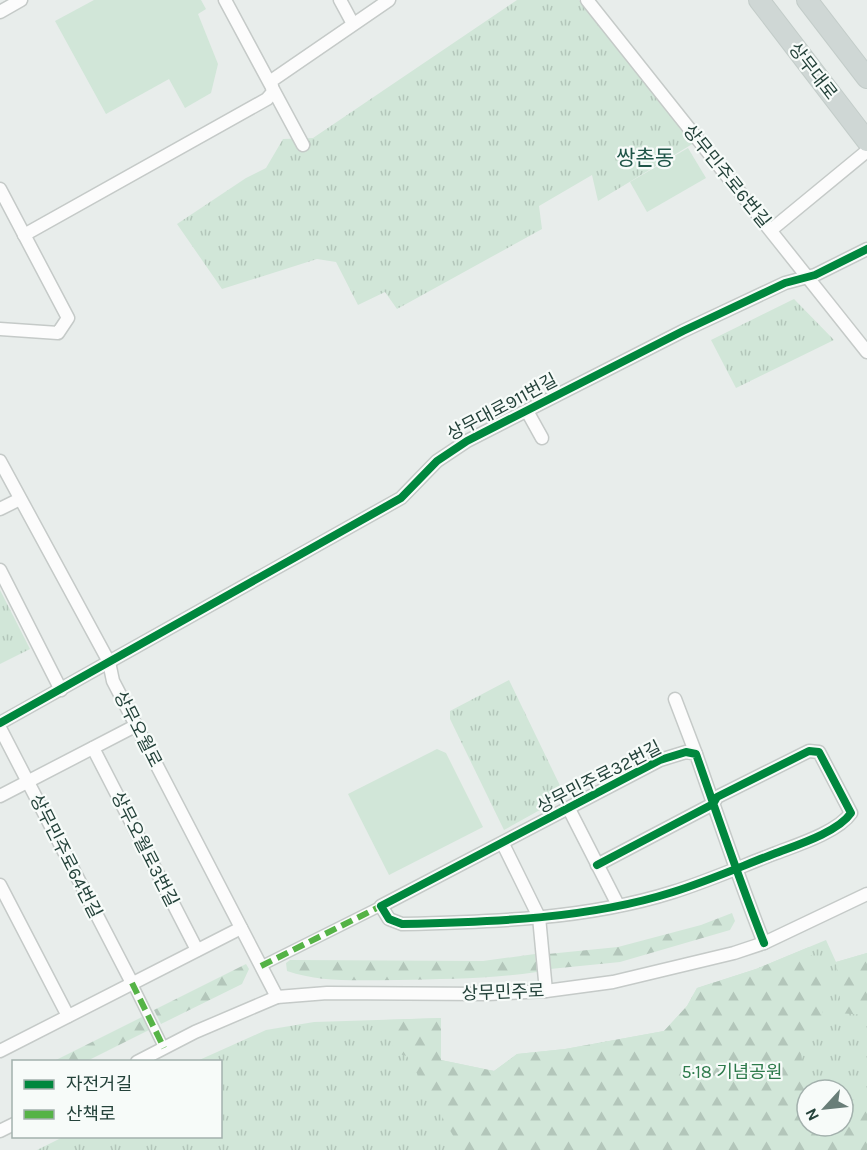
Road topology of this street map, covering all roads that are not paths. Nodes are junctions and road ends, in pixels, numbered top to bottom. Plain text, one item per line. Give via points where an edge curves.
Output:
1 (21, 0) edge
2 (225, 0) edge
3 (340, 0) edge
4 (389, 0) edge
5 (587, 0) edge
6 (759, 0) edge
7 (807, 0) edge
8 (1, 10) edge
9 (353, 24) junction
10 (867, 78) edge
11 (271, 81) junction
12 (867, 141) edge
13 (303, 145) dead end
14 (867, 151) edge
15 (2, 196) edge
16 (771, 230) junction
17 (24, 235) junction
18 (867, 249) edge
19 (806, 276) junction
20 (0, 329) edge
21 (867, 352) edge
22 (527, 411) junction
23 (542, 438) dead end
24 (0, 461) edge
25 (20, 499) junction
26 (0, 509) edge
27 (0, 570) edge
28 (109, 662) junction
29 (61, 690) junction
30 (675, 699) dead end
31 (0, 723) edge
32 (137, 725) junction
33 (0, 728) edge
34 (93, 748) junction
35 (696, 754) junction
36 (28, 782) junction
37 (0, 796) edge
38 (713, 804) junction
39 (569, 809) junction
40 (503, 844) junction
41 (597, 865) junction
42 (734, 869) junction
43 (0, 885) edge
44 (867, 894) edge
45 (618, 905) junction
46 (381, 906) junction
47 (539, 917) junction
48 (241, 928) junction
49 (764, 943) junction
50 (197, 950) junction
51 (261, 966) junction
52 (132, 983) junction
53 (546, 991) junction
54 (277, 997) junction
55 (68, 1016) junction
56 (164, 1048) junction
57 (0, 1050) edge
58 (141, 1060) edge

1 - 8 street
2 - 11 street
3 - 9 street
4 - 9 street
5 - 16 street, 상무민주로6번길
6 - 12 main road, 상무대로
7 - 10 main road
9 - 11 street
11 - 13 street
11 - 17 street via 273,92 267,99
14 - 16 street
15 - 17 street
16 - 19 street, 상무민주로6번길
17 - 20 street via 68,318 58,333
18 - 19 street, 상무대로911번길
19 - 21 street, 상무민주로6번길
19 - 22 street, 상무대로911번길 via 672,336
22 - 23 street
22 - 28 street, 상무대로911번길 via 452,449 401,498
24 - 25 street, 상무오월로
25 - 26 street
25 - 28 street, 상무오월로
27 - 29 street
28 - 29 street, 상무대로911번길
28 - 32 street, 상무오월로 via 113,681
29 - 31 street, 상무대로911번길
30 - 35 street
32 - 34 street
32 - 48 street, 상무오월로
33 - 36 street, 상무민주로64번길
34 - 36 street
34 - 50 street, 상무오월로3번길
35 - 38 street
35 - 39 street, 상무민주로32번길 via 686,752 660,760
36 - 37 street
36 - 52 street, 상무민주로64번길
38 - 41 street
38 - 42 street
38 - 42 street via 717,797 809,751 819,752 826,761 851,813 845,822 801,844
39 - 40 street, 상무민주로32번길
39 - 41 street, 상무민주로32번길
40 - 46 street, 상무민주로32번길
40 - 47 street
41 - 45 street, 상무민주로32번길
42 - 45 street via 672,892
42 - 49 street
43 - 55 street
44 - 49 street, 상무민주로
45 - 47 street
46 - 47 street via 389,919 402,924
46 - 51 street, 상무민주로32번길
47 - 53 street
48 - 50 street
48 - 51 street, 상무오월로
49 - 53 street, 상무민주로 via 613,982
50 - 52 street
51 - 54 street, 상무오월로
52 - 55 street
52 - 56 street
53 - 54 street, 상무민주로
54 - 56 street, 상무민주로
55 - 57 street
56 - 58 street, 상무민주로

